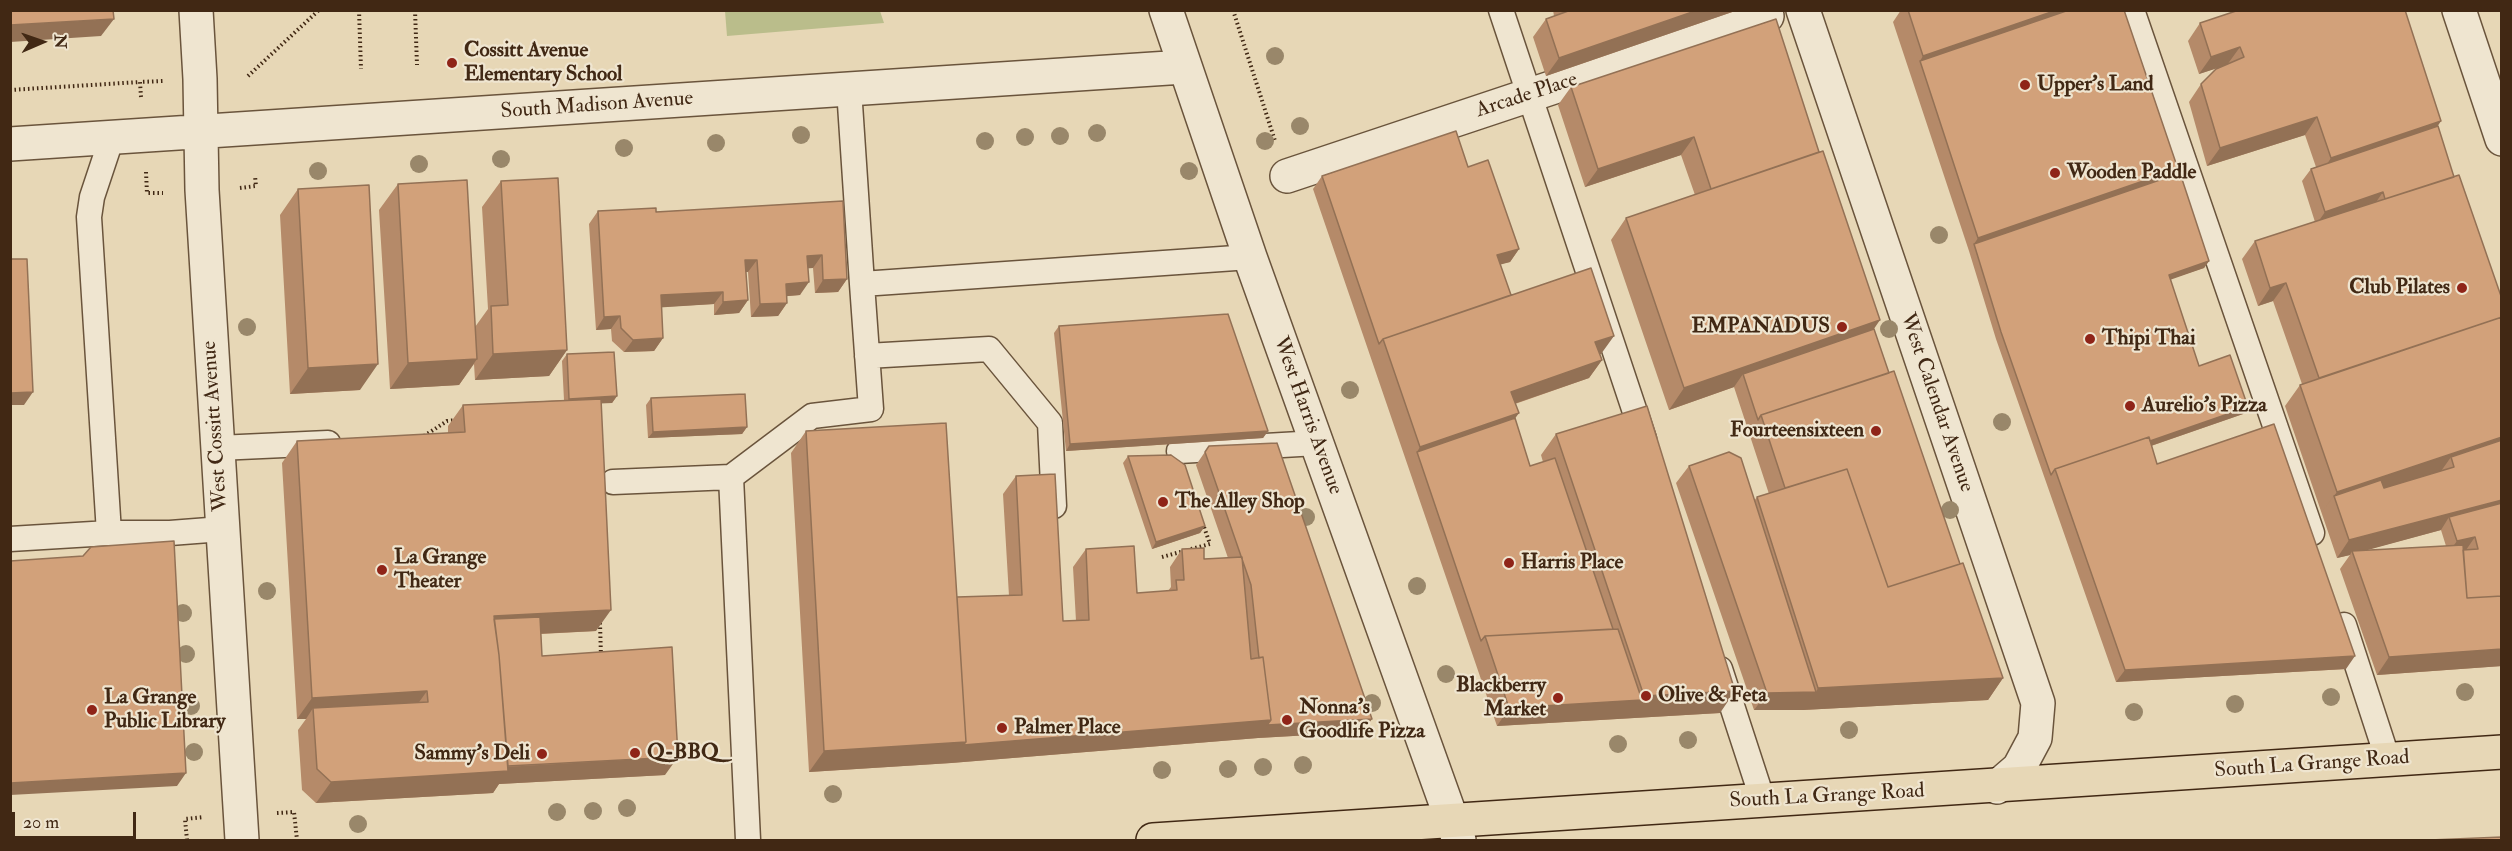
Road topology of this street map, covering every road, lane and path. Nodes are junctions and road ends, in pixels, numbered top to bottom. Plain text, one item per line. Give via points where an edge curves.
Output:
1 (196, 10) edge
2 (319, 10) edge
3 (359, 10) edge
4 (415, 10) edge
5 (1166, 10) edge
6 (1233, 10) edge
7 (1501, 10) edge
8 (1803, 10) edge
9 (2132, 10) edge
10 (2459, 10) edge
11 (1767, 16) dead end
12 (417, 65) dead end
13 (1184, 66) junction
14 (361, 69) dead end
15 (248, 76) dead end
16 (164, 81) dead end
17 (140, 82) junction
18 (849, 89) junction
19 (10, 90) edge
20 (1530, 96) junction
21 (141, 99) dead end
22 (201, 131) junction
23 (112, 137) junction
24 (2502, 140) edge
25 (10, 144) edge
26 (146, 168) dead end
27 (255, 176) dead end
28 (1287, 176) joint
29 (240, 188) dead end
30 (147, 193) dead end
31 (1250, 257) junction
32 (862, 284) junction
33 (867, 356) junction
34 (458, 420) dead end
35 (420, 438) edge
36 (352, 441) edge
37 (1317, 444) junction
38 (218, 448) junction
39 (1179, 451) dead end
40 (1650, 457) edge
41 (731, 477) junction
42 (613, 482) dead end
43 (1203, 523) edge
44 (1056, 528) edge
45 (222, 529) junction
46 (109, 533) junction
47 (10, 539) edge
48 (2318, 549) edge
49 (1162, 557) dead end
50 (2337, 605) edge
51 (600, 612) edge
52 (1713, 648) edge
53 (602, 658) edge
54 (2502, 752) edge
55 (2388, 760) junction
56 (1997, 787) junction
57 (1763, 801) junction
58 (274, 814) dead end
59 (208, 817) dead end
60 (1456, 831) edge
61 (187, 840) edge
62 (242, 840) edge
63 (297, 840) edge
64 (748, 840) edge
65 (1153, 840) edge

1 - 22 street, West Cossitt Avenue
2 - 15 path
3 - 14 path
4 - 12 path
5 - 13 street, West Harris Avenue
6 - 28 path
7 - 20 lane
8 - 56 street, West Calendar Avenue via 2038,703 2035,738 2019,768
9 - 48 lane
10 - 24 street
11 - 20 street, Arcade Place
13 - 18 street, South Madison Avenue
13 - 31 street, West Harris Avenue
16 - 17 path
17 - 19 path
17 - 21 path
18 - 22 street, South Madison Avenue
18 - 32 lane
20 - 28 street, Arcade Place
20 - 40 lane
22 - 23 street, South Madison Avenue
22 - 38 street, West Cossitt Avenue
23 - 25 street, South Madison Avenue
23 - 46 lane via 89,216
26 - 30 path
27 - 29 path via 256,186
31 - 32 lane
31 - 37 street, West Harris Avenue
32 - 33 lane
33 - 41 lane via 871,409 812,416
33 - 44 lane via 989,349 1050,423
34 - 35 path via 447,421
36 - 38 lane
37 - 39 lane
37 - 60 street, West Harris Avenue
38 - 45 street, West Cossitt Avenue
41 - 42 lane
41 - 64 lane
43 - 49 path via 1210,543
45 - 46 lane
45 - 62 street, West Cossitt Avenue
46 - 47 lane
50 - 55 lane
51 - 53 path
52 - 57 lane
54 - 55 main road, South La Grange Road
55 - 56 main road, South La Grange Road
56 - 57 main road, South La Grange Road
57 - 60 main road, South La Grange Road
58 - 63 path via 294,812
59 - 61 path via 185,819
60 - 65 main road, South La Grange Road

